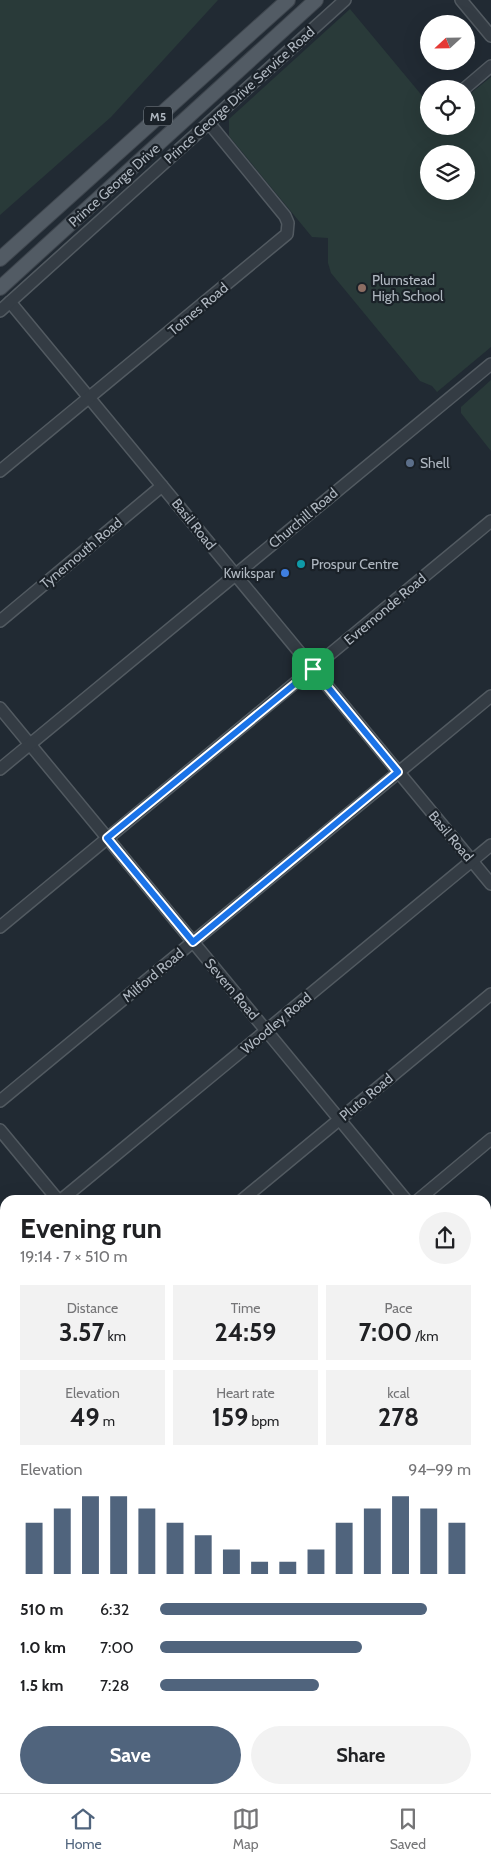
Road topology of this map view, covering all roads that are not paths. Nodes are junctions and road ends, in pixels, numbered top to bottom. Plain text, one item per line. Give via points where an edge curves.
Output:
1 (288, 0) edge
2 (345, 0) edge
3 (461, 0) edge
4 (314, 3) edge
5 (491, 36) edge
6 (491, 66) edge
7 (475, 80) edge
8 (209, 123) junction
9 (0, 259) edge
10 (0, 288) edge
11 (10, 302) junction
12 (0, 311) edge
13 (491, 364) edge
14 (89, 398) junction
15 (0, 471) edge
16 (162, 486) junction
17 (491, 521) edge
18 (236, 575) junction
19 (0, 621) edge
20 (313, 669) junction
21 (491, 696) edge
22 (0, 708) edge
23 (30, 744) junction
24 (0, 769) edge
25 (398, 772) junction
26 (107, 838) junction
27 (491, 845) edge
28 (471, 861) junction
29 (491, 884) edge
30 (0, 927) edge
31 (193, 942) junction
32 (491, 994) edge
33 (266, 1031) junction
34 (0, 1101) edge
35 (340, 1119) junction
36 (0, 1130) edge
37 (491, 1139) edge
38 (55, 1195) edge
39 (65, 1195) edge
40 (248, 1195) edge
41 (402, 1195) edge
42 (424, 1195) edge

1 - 9 main road, Prince George Drive / M5
2 - 8 street, Prince George Drive Service Road
3 - 5 street
4 - 10 main road, Prince George Drive / M5
6 - 7 street
8 - 11 street, Prince George Drive Service Road
8 - 14 street, Totnes Road via 285,216 287,234
11 - 12 street, Prince George Drive Service Road
11 - 14 street, Basil Road
13 - 18 street, Churchill Road
14 - 15 street, Totnes Road
14 - 16 street, Basil Road
16 - 18 street, Basil Road
16 - 19 street, Tynemouth Road
17 - 20 street, Evremonde Road
18 - 20 street, Basil Road
18 - 23 street, Churchill Road
20 - 25 street, Basil Road
20 - 26 street, Evremonde Road
21 - 25 street, Milford Road
22 - 23 street, Severn Road
23 - 24 street, Churchill Road
23 - 26 street, Severn Road
25 - 28 street, Basil Road
25 - 31 street, Milford Road
26 - 30 street, Evremonde Road
26 - 31 street, Severn Road
27 - 28 street, Woodley Road
28 - 29 street, Basil Road
28 - 33 street, Woodley Road
31 - 33 street, Severn Road
31 - 34 street, Milford Road
32 - 35 street, Pluto Road
33 - 35 street, Severn Road
33 - 39 street, Woodley Road
35 - 40 street, Pluto Road
35 - 41 street, Severn Road
36 - 38 street
37 - 42 street

